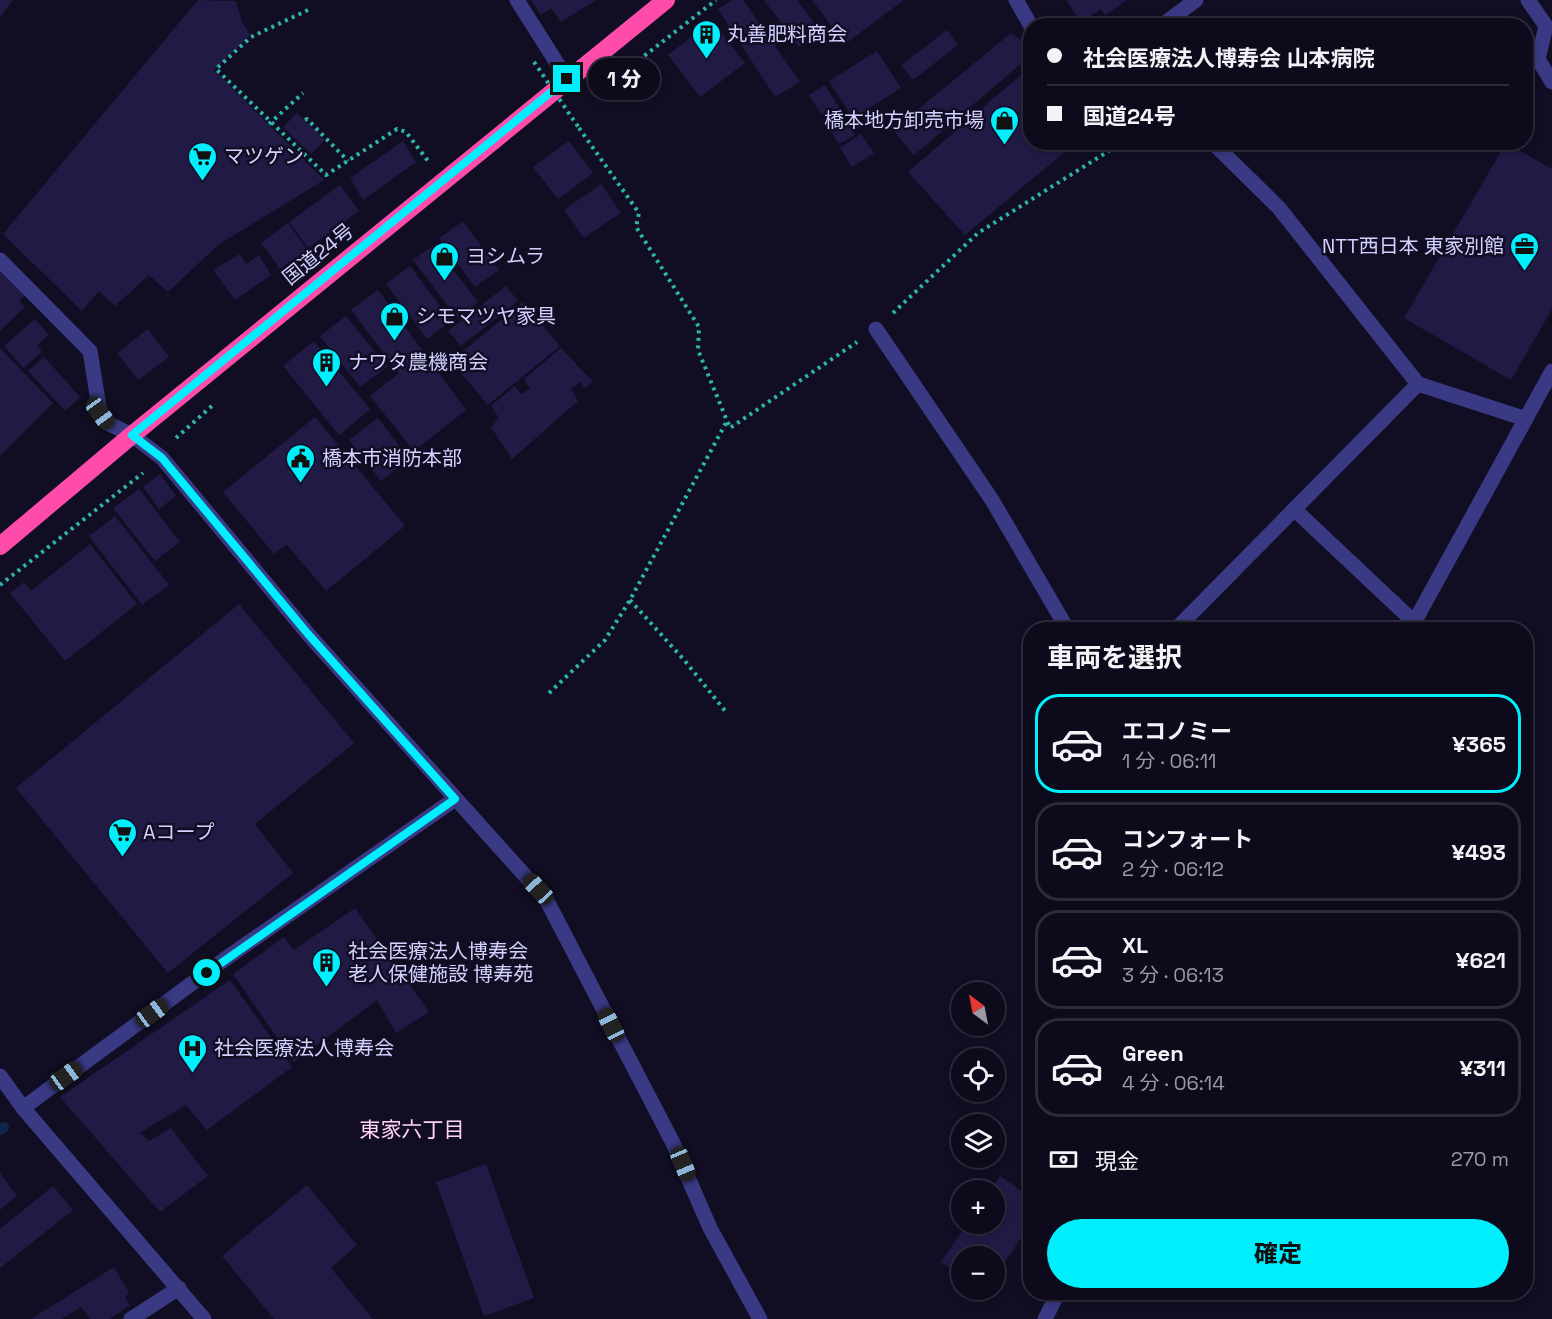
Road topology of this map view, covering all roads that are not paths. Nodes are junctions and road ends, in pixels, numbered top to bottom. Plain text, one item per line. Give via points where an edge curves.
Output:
1 (517, 0) edge
2 (666, 0) edge
3 (1016, 0) edge
4 (1196, 0) edge
5 (1528, 0) edge
6 (1026, 18) edge
7 (1172, 18) edge
8 (567, 79) junction
9 (1552, 82) edge
10 (1220, 150) edge
11 (0, 260) edge
12 (876, 330) road end
13 (1552, 371) edge
14 (1418, 384) junction
15 (1526, 419) junction
16 (132, 435) junction
17 (1294, 509) junction
18 (0, 546) edge
19 (1063, 622) edge
20 (1183, 622) edge
21 (1408, 622) edge
22 (1414, 622) edge
23 (455, 799) junction
24 (0, 1076) edge
25 (23, 1108) junction
26 (179, 1288) junction
27 (1054, 1300) edge
28 (131, 1319) edge
29 (204, 1319) edge
30 (760, 1319) edge
31 (1045, 1319) edge

1 - 8 street
2 - 8 highway, 国道24号
3 - 6 street
4 - 7 street
5 - 9 street via 1546,26 1538,59
8 - 16 highway, 国道24号
10 - 14 street via 1279,208
11 - 16 street via 90,351 100,413 107,423
12 - 19 street via 992,500
13 - 15 street
14 - 15 street
14 - 17 street
15 - 22 street
16 - 18 highway, 国道24号
16 - 23 street via 162,458 308,634
17 - 20 street
17 - 21 street
23 - 25 street via 225,959
23 - 30 street via 553,910 678,1153 710,1228
24 - 25 street
25 - 26 street
26 - 28 street
26 - 29 street
27 - 31 street

